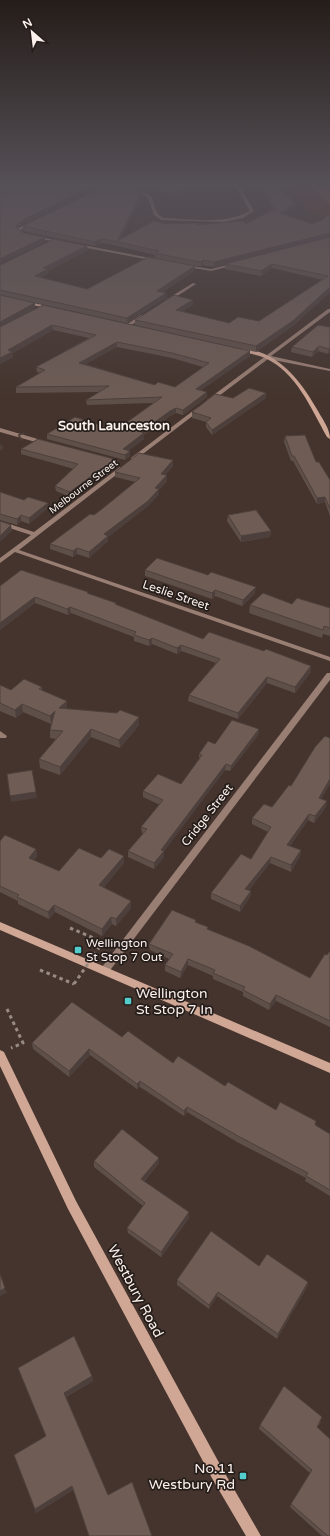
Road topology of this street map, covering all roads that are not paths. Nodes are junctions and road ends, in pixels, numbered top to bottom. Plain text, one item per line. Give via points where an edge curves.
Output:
1 (132, 256) edge
2 (163, 262) edge
3 (241, 263) edge
4 (179, 265) edge
5 (194, 284) dead end
6 (15, 300) edge
7 (161, 304) edge
8 (45, 306) junction
9 (60, 310) edge
10 (330, 310) edge
11 (37, 311) edge
12 (148, 313) edge
13 (120, 323) edge
14 (128, 325) junction
15 (135, 327) edge
16 (233, 348) edge
17 (267, 357) junction
18 (330, 370) edge
19 (0, 430) edge
20 (330, 437) edge
21 (52, 445) edge
22 (118, 462) edge
23 (126, 464) junction
24 (0, 523) edge
25 (35, 534) junction
26 (14, 550) junction
27 (0, 561) edge
28 (330, 659) edge
29 (330, 675) edge
30 (0, 926) edge
31 (105, 970) junction
32 (0, 1055) edge
33 (330, 1068) edge
34 (254, 1536) edge

1 - 2 street
3 - 4 street via 211,270
5 - 7 street
6 - 8 main road
8 - 9 main road
8 - 11 street
10 - 17 street, Melbourne Street
12 - 14 street
13 - 14 main road
14 - 15 main road
16 - 17 main road
17 - 18 street
17 - 20 main road via 282,367 298,384
17 - 23 street, Melbourne Street
21 -> 19 street
22 - 23 street
23 - 25 street, Melbourne Street
24 - 25 street
25 - 26 street, Melbourne Street
26 - 27 street, Melbourne Street
26 - 28 street, Leslie Street
29 - 31 street, Cridge Street
30 - 31 main road
31 - 33 main road
32 - 34 main road, Westbury Road via 72,1205 218,1475

